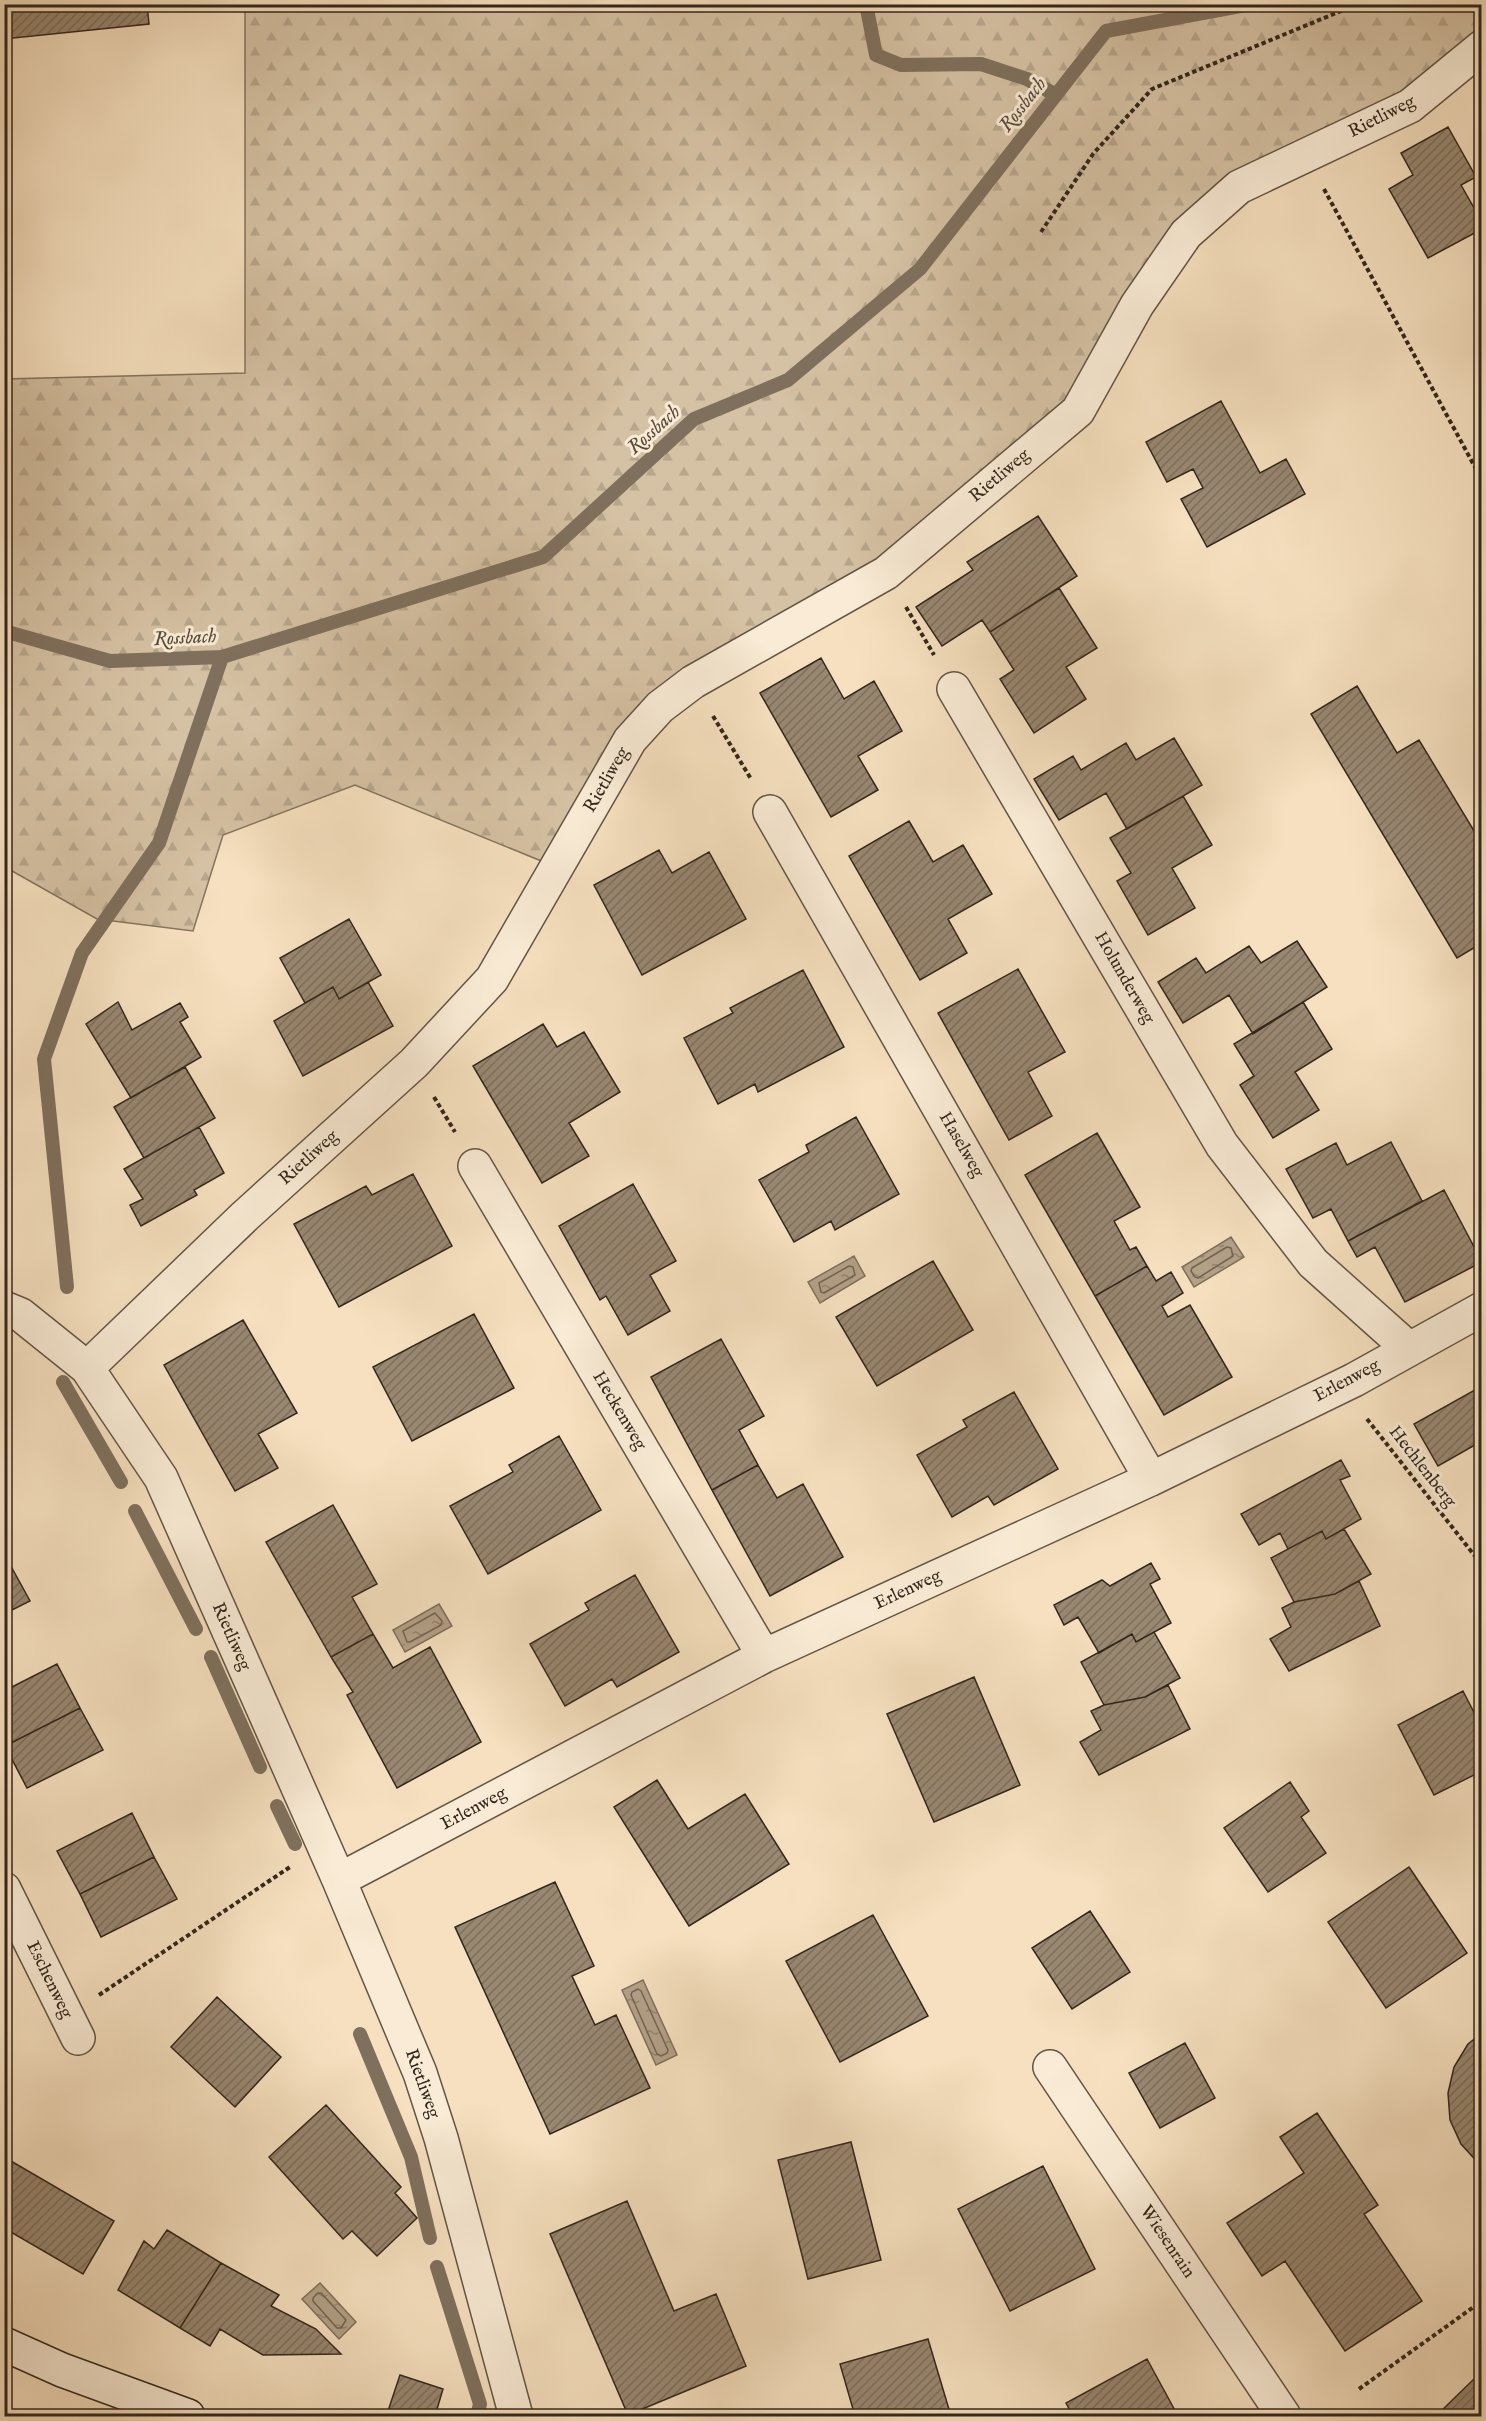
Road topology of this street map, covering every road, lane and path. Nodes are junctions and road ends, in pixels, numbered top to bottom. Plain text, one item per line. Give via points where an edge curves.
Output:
1 (1358, 4) edge
2 (1482, 47) edge
3 (1305, 154) junction
4 (1041, 232) dead end
5 (1482, 480) edge
6 (886, 573) junction
7 (693, 682) junction
8 (954, 689) joint
9 (770, 812) joint
10 (414, 1063) junction
11 (475, 1166) joint
12 (4, 1308) edge
13 (1482, 1309) edge
14 (1408, 1348) junction
15 (87, 1368) junction
16 (1354, 1380) junction
17 (1151, 1479) junction
18 (1482, 1565) edge
19 (764, 1656) junction
20 (323, 1845) junction
21 (339, 1880) junction
22 (4, 1889) edge
23 (73, 2027) joint
24 (1050, 2067) dead end
25 (1482, 2301) edge
26 (4, 2344) edge
27 (1359, 2389) dead end
28 (188, 2416) edge
29 (516, 2416) edge
30 (1284, 2416) edge

1 - 4 path via 1152,89 1093,154
2 - 3 street, Rietliweg via 1410,106
3 - 5 path
3 - 6 street, Rietliweg via 1239,187 1186,234 1137,305 1078,411
6 - 7 street, Rietliweg
6 - 8 path
7 - 9 path
7 - 10 street, Rietliweg via 660,707 630,740 492,979
8 - 14 street, Holunderweg via 1222,1145 1313,1263
9 - 17 street, Haselweg
10 - 11 path
10 - 15 street, Rietliweg via 245,1216
11 - 19 street, Heckenweg
12 - 15 street via 21,1315
13 - 14 street, Erlenweg
14 - 16 street, Erlenweg
15 - 20 street, Rietliweg via 161,1478
16 - 17 street, Erlenweg
16 - 18 path, Hechlenberg via 1366,1418
17 - 19 street, Erlenweg
19 - 21 street, Erlenweg
20 - 21 street, Rietliweg
20 - 23 path
21 - 29 street, Rietliweg via 420,2073
22 - 23 street, Eschenweg
24 - 30 street, Wiesenrain
25 - 27 path
26 - 28 street via 62,2370

